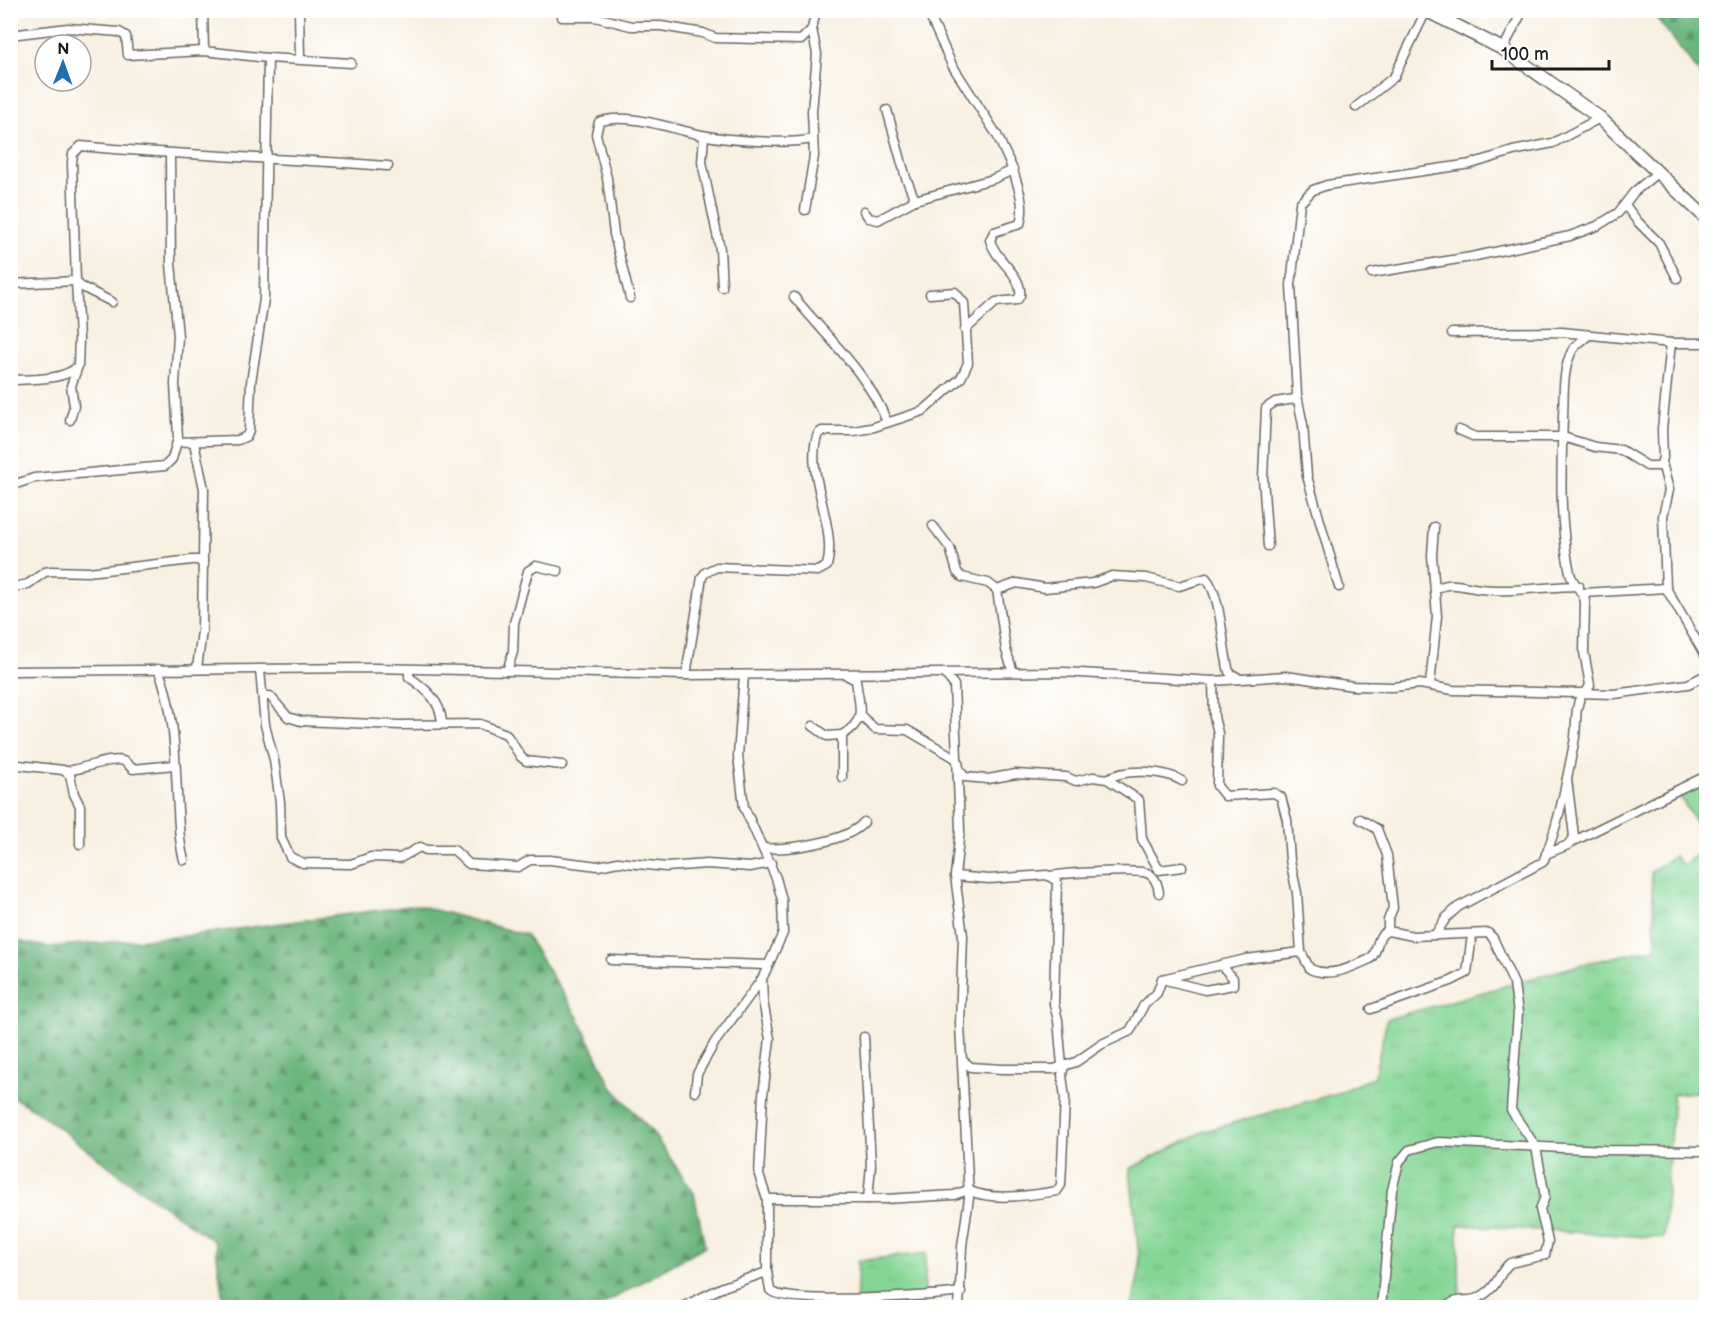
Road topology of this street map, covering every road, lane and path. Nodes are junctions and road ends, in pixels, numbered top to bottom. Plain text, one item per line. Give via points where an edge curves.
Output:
1 (203, 10) edge
2 (299, 10) edge
3 (816, 10) edge
4 (927, 10) edge
5 (1523, 10) edge
6 (1425, 11) edge
7 (595, 14) edge
8 (562, 17) dead end
9 (812, 29) junction
10 (10, 35) edge
11 (801, 40) junction
12 (815, 43) junction
13 (1503, 49) junction
14 (204, 51) junction
15 (268, 58) junction
16 (300, 58) junction
17 (351, 63) dead end
18 (1356, 107) dead end
19 (887, 110) dead end
20 (1600, 118) junction
21 (704, 136) junction
22 (812, 140) junction
23 (170, 154) junction
24 (267, 157) junction
25 (388, 166) dead end
26 (1013, 170) junction
27 (1657, 173) junction
28 (915, 200) junction
29 (1626, 205) junction
30 (805, 210) dead end
31 (864, 211) dead end
32 (1707, 218) edge
33 (1372, 273) dead end
34 (1677, 278) dead end
35 (76, 281) junction
36 (10, 284) edge
37 (722, 287) dead end
38 (930, 294) dead end
39 (794, 297) dead end
40 (630, 298) dead end
41 (112, 302) dead end
42 (965, 330) junction
43 (1452, 333) dead end
44 (1589, 335) junction
45 (1671, 343) junction
46 (1707, 343) edge
47 (78, 366) junction
48 (10, 380) edge
49 (1297, 396) junction
50 (70, 420) dead end
51 (887, 422) junction
52 (1459, 430) dead end
53 (1563, 437) junction
54 (177, 442) junction
55 (194, 443) junction
56 (1662, 463) junction
57 (10, 486) edge
58 (933, 526) dead end
59 (1434, 527) dead end
60 (1268, 546) dead end
61 (204, 565) junction
62 (558, 571) dead end
63 (1339, 587) dead end
64 (10, 588) edge
65 (1666, 588) junction
66 (1436, 589) junction
67 (1581, 589) junction
68 (997, 590) junction
69 (1707, 657) edge
70 (197, 668) junction
71 (158, 669) junction
72 (260, 670) junction
73 (409, 670) junction
74 (10, 671) edge
75 (507, 671) junction
76 (1013, 672) junction
77 (687, 675) junction
78 (744, 675) junction
79 (836, 675) junction
80 (945, 675) junction
81 (964, 675) junction
82 (1707, 675) edge
83 (1240, 679) junction
84 (1213, 681) junction
85 (954, 685) junction
86 (1430, 685) junction
87 (1584, 693) junction
88 (263, 696) junction
89 (860, 715) junction
90 (442, 722) junction
91 (813, 726) dead end
92 (842, 735) junction
93 (957, 759) junction
94 (10, 764) edge
95 (174, 765) junction
96 (562, 765) dead end
97 (67, 771) junction
98 (1566, 774) junction
99 (1707, 776) edge
100 (842, 777) dead end
101 (1107, 779) junction
102 (1182, 781) dead end
103 (1360, 819) dead end
104 (864, 822) dead end
105 (1572, 842) junction
106 (80, 844) dead end
107 (763, 848) junction
108 (1546, 854) junction
109 (184, 860) dead end
110 (771, 863) junction
111 (1182, 867) dead end
112 (1159, 870) junction
113 (1146, 873) junction
114 (955, 876) junction
115 (1050, 876) junction
116 (1159, 893) dead end
117 (1443, 927) junction
118 (1388, 931) junction
119 (1436, 935) junction
120 (1472, 935) junction
121 (1447, 936) junction
122 (1301, 952) junction
123 (611, 960) dead end
124 (768, 965) junction
125 (1221, 965) junction
126 (762, 979) junction
127 (1162, 979) junction
128 (1371, 1009) dead end
129 (864, 1037) dead end
130 (963, 1061) junction
131 (1060, 1069) junction
132 (695, 1092) dead end
133 (1536, 1147) junction
134 (1707, 1151) edge
135 (970, 1194) junction
136 (767, 1199) junction
137 (868, 1199) junction
138 (767, 1272) junction
139 (961, 1292) junction
140 (680, 1308) edge
141 (959, 1308) edge
142 (1381, 1308) edge
143 (1447, 1308) edge

1 - 14 street
2 - 16 street
3 - 9 street
4 - 26 street via 952,65 997,135
5 - 13 street
6 - 13 street
6 - 18 street via 1394,77
7 - 8 street
7 - 11 street via 631,26 703,33 715,38
9 - 11 street
9 - 12 street
10 - 14 street via 68,28 119,32 126,36 128,56
11 - 12 street
12 - 22 street
13 - 20 street
14 - 15 street
15 - 16 street
15 - 24 street
16 - 17 street
19 - 28 street
20 - 27 street
20 - 49 street via 1553,143 1471,164 1313,190 1300,203 1292,273
21 - 22 street
21 - 37 street via 702,162 720,249
21 - 40 street via 677,127 612,119 599,122 597,134 614,234
22 - 30 street via 813,166
23 - 24 street
23 - 35 street via 77,148 72,162
23 - 54 street via 171,264 178,336
24 - 25 street
24 - 55 street via 264,299 251,382 249,430 247,436 238,440
26 - 28 street
26 - 42 street via 1020,194 1020,224 994,232 990,240 999,260 1017,279 1020,296 1017,300 996,302
27 - 29 street via 1634,192
27 - 32 street
28 - 31 street via 878,220 869,218
29 - 33 street via 1597,226 1547,243
29 - 34 street via 1659,243
35 - 36 street
35 - 41 street
35 - 47 street
38 - 42 street via 958,294 964,303
39 - 51 street via 861,378
42 - 51 street via 968,363 961,378 927,409
43 - 44 street via 1536,331
44 - 45 street
44 - 53 street via 1575,346 1568,360
45 - 46 street
45 - 56 street
47 - 48 street via 52,377
47 - 50 street via 71,386 74,406
49 - 60 street via 1266,408 1263,478
49 - 63 street via 1304,425 1307,476
51 - 77 street via 854,431 818,434 816,463 829,560 824,570 717,567 702,577
52 - 53 street via 1481,437
53 - 56 street via 1621,450 1647,466
53 - 67 street via 1561,509 1570,574
54 - 55 street
54 - 57 street via 172,459 165,466 34,478
55 - 61 street via 204,489
56 - 65 street via 1668,490 1663,516
58 - 68 street via 950,548 962,577 987,583
59 - 66 street
61 - 64 street via 192,560 88,572 51,571 28,584
61 - 70 street
62 - 75 street via 536,566 528,571 513,623 513,652
65 - 67 street
65 - 69 street
66 - 67 street via 1447,584 1527,591 1551,586
66 - 86 street
67 - 87 street via 1590,685
68 - 76 street
68 - 83 street via 1017,583 1045,588 1093,583 1112,576 1146,578 1179,586 1206,578 1216,600 1229,672
70 - 71 street
70 - 72 street
71 - 74 street
71 - 95 street via 165,688
72 - 73 street
72 - 88 street
73 - 75 street
73 - 90 street via 409,677 431,693
75 - 77 street
76 - 81 street
76 - 84 street
77 - 78 street
78 - 79 street
78 - 107 street via 738,756 744,807
79 - 80 street
79 - 89 street via 856,680
80 - 81 street
80 - 85 street
81 - 85 street
82 - 87 street via 1688,684 1636,693
83 - 84 street
83 - 86 street via 1286,676 1353,686
84 - 122 street via 1218,790 1225,796 1274,793 1284,803 1298,893
85 - 93 street
86 - 87 street via 1453,690
87 - 98 street via 1575,708 1574,741
88 - 90 street via 270,696 288,717 302,721 400,725
88 - 110 street via 280,802 281,838 290,857 303,863 351,864 371,857 400,858 420,847 454,850 469,864 518,867 530,860 666,867 750,867
89 - 92 street via 855,727
89 - 93 street via 875,729 907,730
90 - 96 street via 480,724 506,734 526,761
91 - 92 street via 827,736
92 - 100 street
93 - 101 street via 964,777 975,779 1016,774 1076,781
93 - 114 street via 960,830
94 - 97 street
95 - 97 street via 133,769 123,761 108,760
95 - 109 street
97 - 106 street via 80,806
98 - 105 street via 1574,819
98 - 108 street via 1558,822
99 - 105 street
101 - 102 street via 1120,773 1135,773 1173,775
101 - 112 street via 1139,800 1142,839
103 - 118 street via 1377,830 1387,855 1393,908
104 - 107 street via 845,837 792,848
105 - 108 street
107 - 110 street
108 - 117 street via 1537,868 1452,912
110 - 124 street via 784,920 783,933
111 - 112 street
112 - 113 street
113 - 115 street
113 - 116 street via 1156,882
114 - 115 street
114 - 130 street via 963,936
115 - 131 street via 1058,886 1054,1004
117 - 119 street
117 - 121 street
118 - 119 street
118 - 122 street via 1379,938 1374,956 1337,972 1310,969
119 - 121 street
120 - 121 street
120 - 128 street via 1467,973
120 - 133 street via 1491,935 1514,984 1518,1013 1511,1110
122 - 125 street
123 - 124 street
124 - 126 street
125 - 127 street
125 - 127 street via 1233,978 1233,985 1205,990
126 - 132 street via 709,1052 695,1078
126 - 136 street via 770,1039 759,1175
127 - 131 street via 1157,993 1144,1005 1130,1031
129 - 137 street via 871,1165
130 - 131 street via 976,1068
130 - 135 street
131 - 135 street via 1065,1098 1060,1189 1016,1195
133 - 134 street
133 - 142 street via 1438,1142 1409,1150 1400,1162 1392,1190
133 - 143 street via 1545,1197 1540,1209 1548,1241 1545,1255 1510,1263 1494,1288 1478,1298 1455,1301
135 - 137 street
135 - 139 street via 962,1246
136 - 137 street
136 - 138 street
138 - 139 street via 770,1290 778,1296 870,1298
138 - 140 street
139 - 141 street

